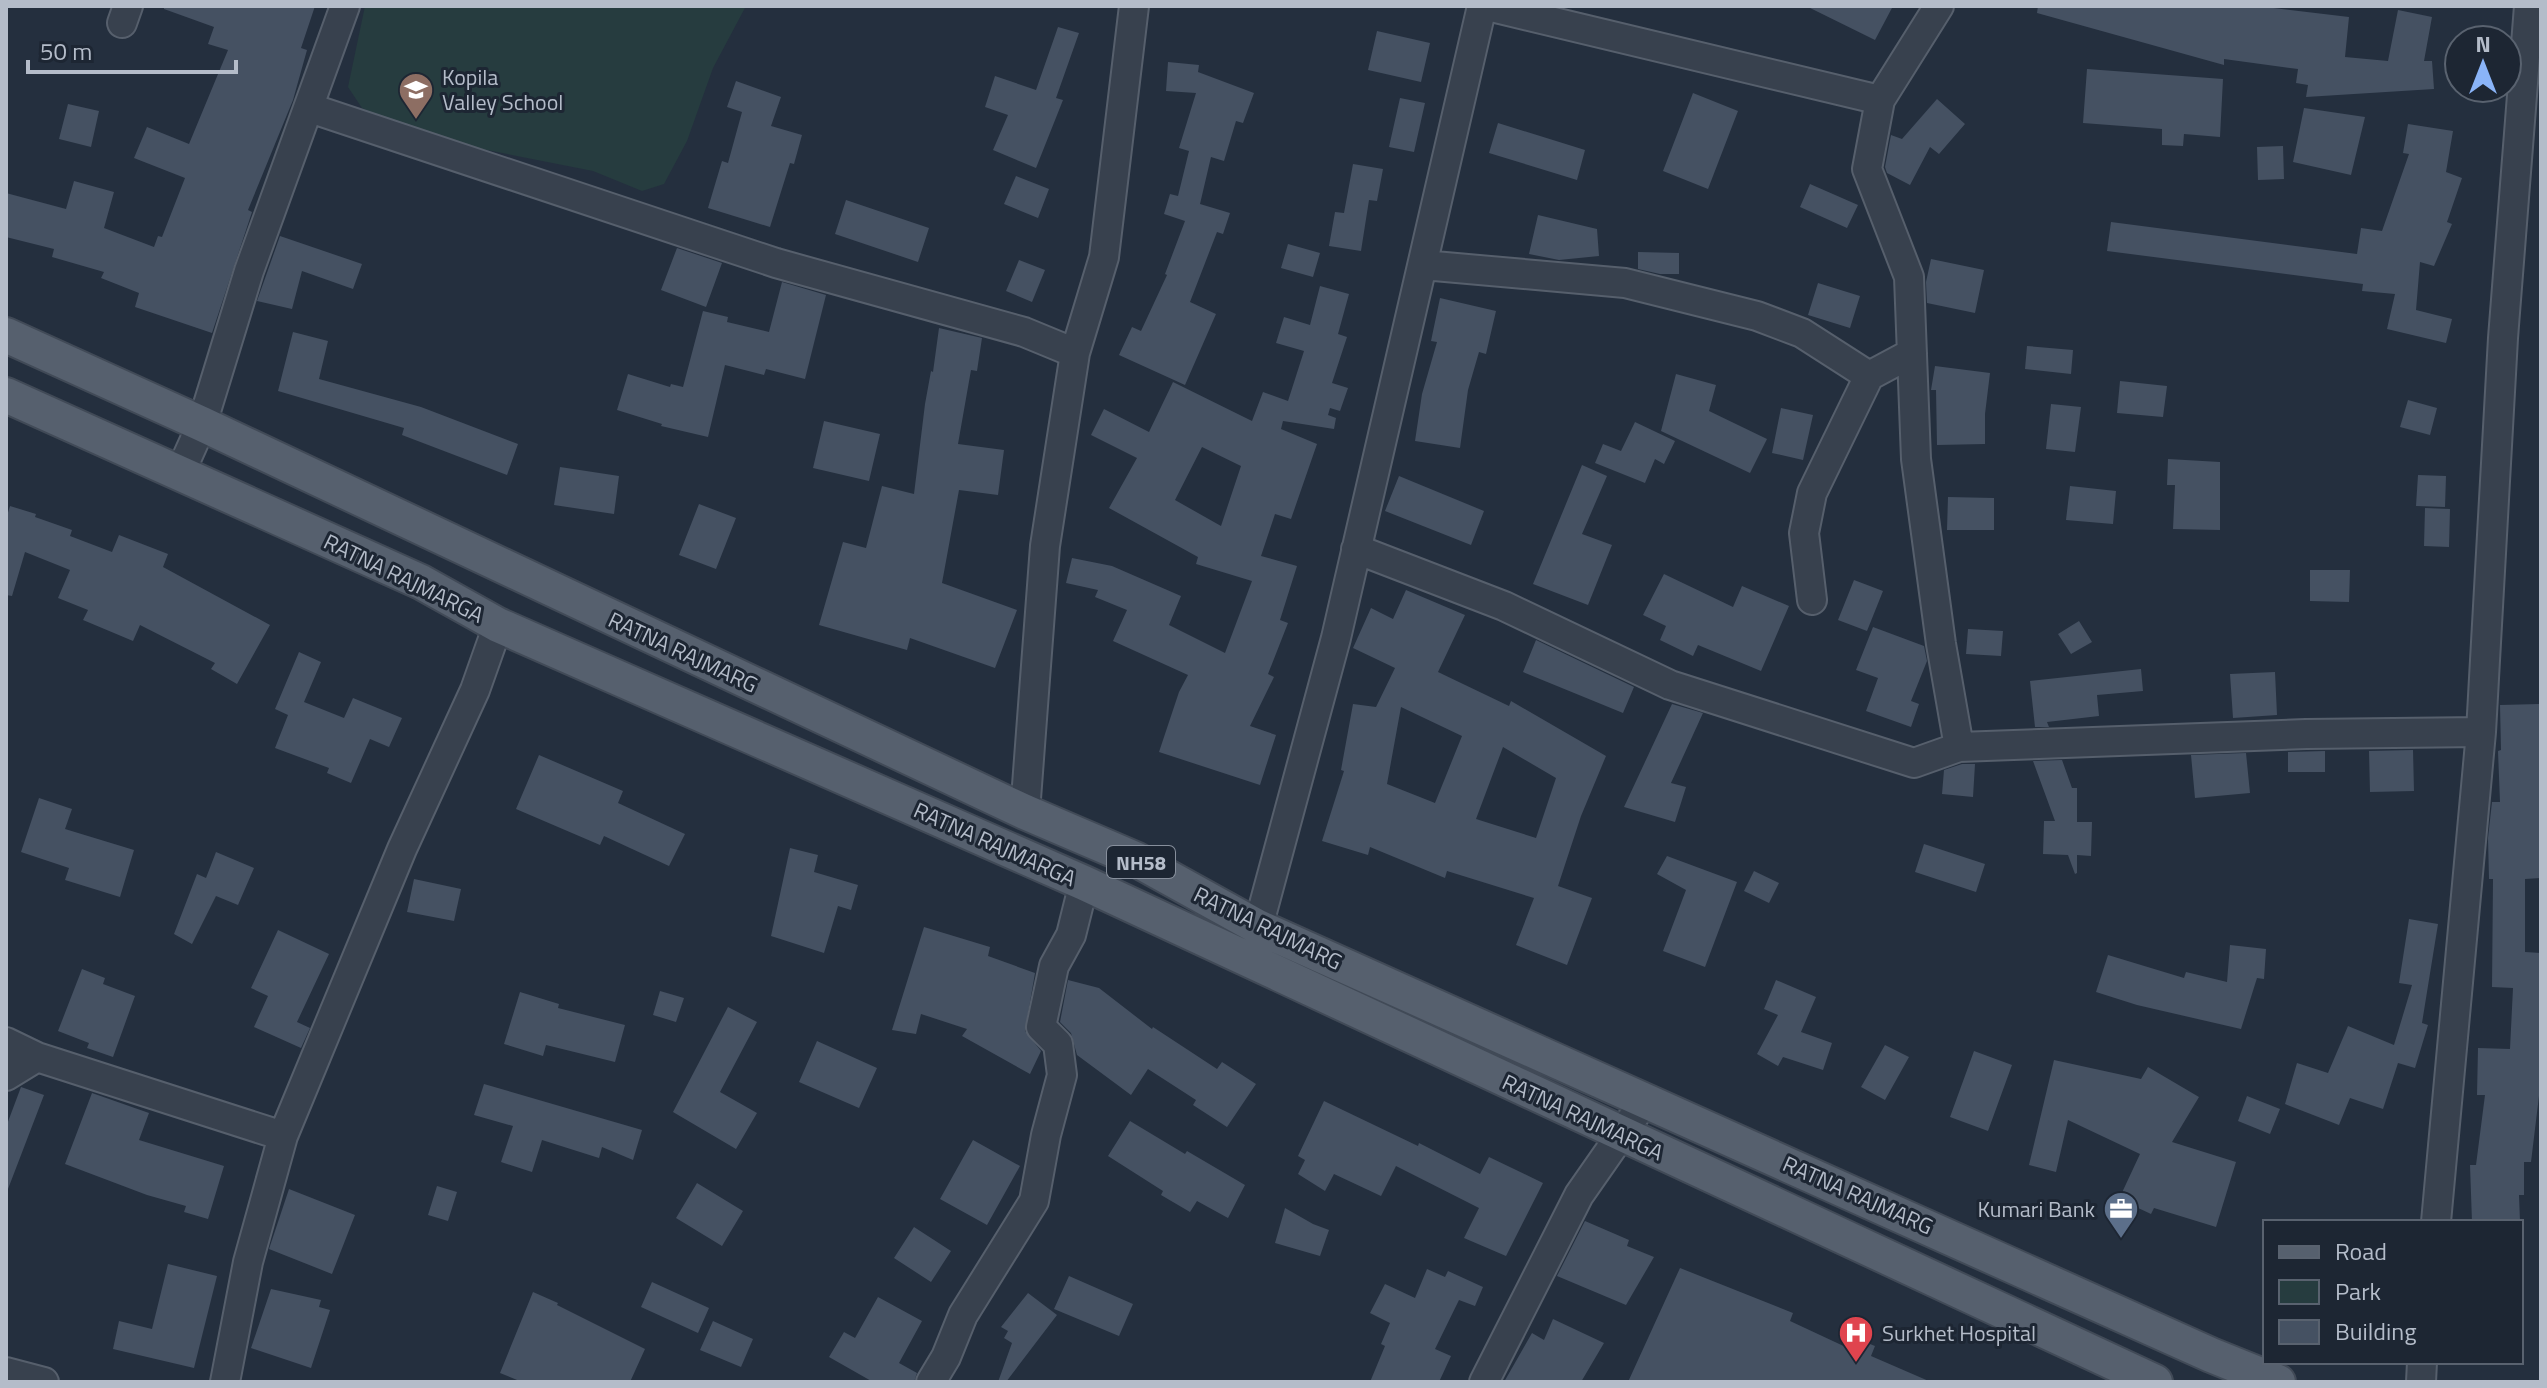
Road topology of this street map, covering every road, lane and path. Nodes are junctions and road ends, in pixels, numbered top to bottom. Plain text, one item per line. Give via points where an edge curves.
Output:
1 (345, 6) edge
2 (1134, 6) edge
3 (1485, 6) edge
4 (1939, 6) edge
5 (2529, 6) edge
6 (1880, 100) junction
7 (310, 108) junction
8 (1423, 265) junction
9 (6, 335) edge
10 (1075, 353) junction
11 (1912, 353) junction
12 (1869, 376) junction
13 (6, 395) edge
14 (202, 424) junction
15 (180, 473) junction
16 (1356, 549) junction
17 (1812, 600) dead end
18 (498, 625) junction
19 (2481, 732) junction
20 (1959, 747) junction
21 (1025, 812) junction
22 (1137, 860) junction
23 (1084, 883) junction
24 (1121, 901) junction
25 (1258, 927) junction
26 (6, 1042) edge
27 (37, 1057) junction
28 (6, 1076) edge
29 (1646, 1099) junction
30 (1623, 1135) junction
31 (283, 1136) junction
32 (2436, 1220) edge
33 (6, 1372) edge
34 (44, 1382) edge
35 (225, 1382) edge
36 (931, 1382) edge
37 (1484, 1382) edge
38 (2155, 1382) edge
39 (2278, 1382) edge

1 - 7 street
2 - 10 street via 1104,257
3 - 6 street
3 - 8 street
4 - 6 street
5 - 19 street via 2503,338
6 - 11 street via 1867,169 1909,277
7 - 10 street via 776,263 1024,332
7 - 14 street via 249,271
8 - 12 street via 1625,283 1757,316 1802,333
8 - 16 street
9 - 14 main road, RATNA RAJMARG / NH58
10 - 21 street via 1045,546
11 - 12 street
11 - 20 street via 1916,459
12 - 17 street via 1812,493 1804,533
13 - 15 main road, RATNA RAJMARGA / NH58
14 - 15 street
14 - 21 main road, RATNA RAJMARG / NH58
15 - 18 main road, RATNA RAJMARGA / NH58 via 421,582
16 - 20 street via 1504,606 1685,690 1914,763
16 - 25 street
18 - 23 main road, RATNA RAJMARGA / NH58
18 - 31 street via 475,690
19 - 20 street
19 - 32 street
21 - 22 main road, RATNA RAJMARG / NH58
22 - 24 main road
22 - 25 main road, RATNA RAJMARG / NH58
23 - 24 main road, RATNA RAJMARGA / NH58
23 - 36 street via 1071,935 1054,966 1041,1027 1058,1044 1062,1075 1034,1201 963,1315
24 - 30 main road, RATNA RAJMARGA / NH58
25 - 29 main road, RATNA RAJMARG / NH58
26 - 27 street
27 - 28 street
27 - 31 street
29 - 30 street
29 - 39 main road, RATNA RAJMARG / NH58
30 - 37 street via 1579,1195
30 - 38 main road, RATNA RAJMARGA / NH58
31 - 35 street via 248,1262
33 - 34 street

